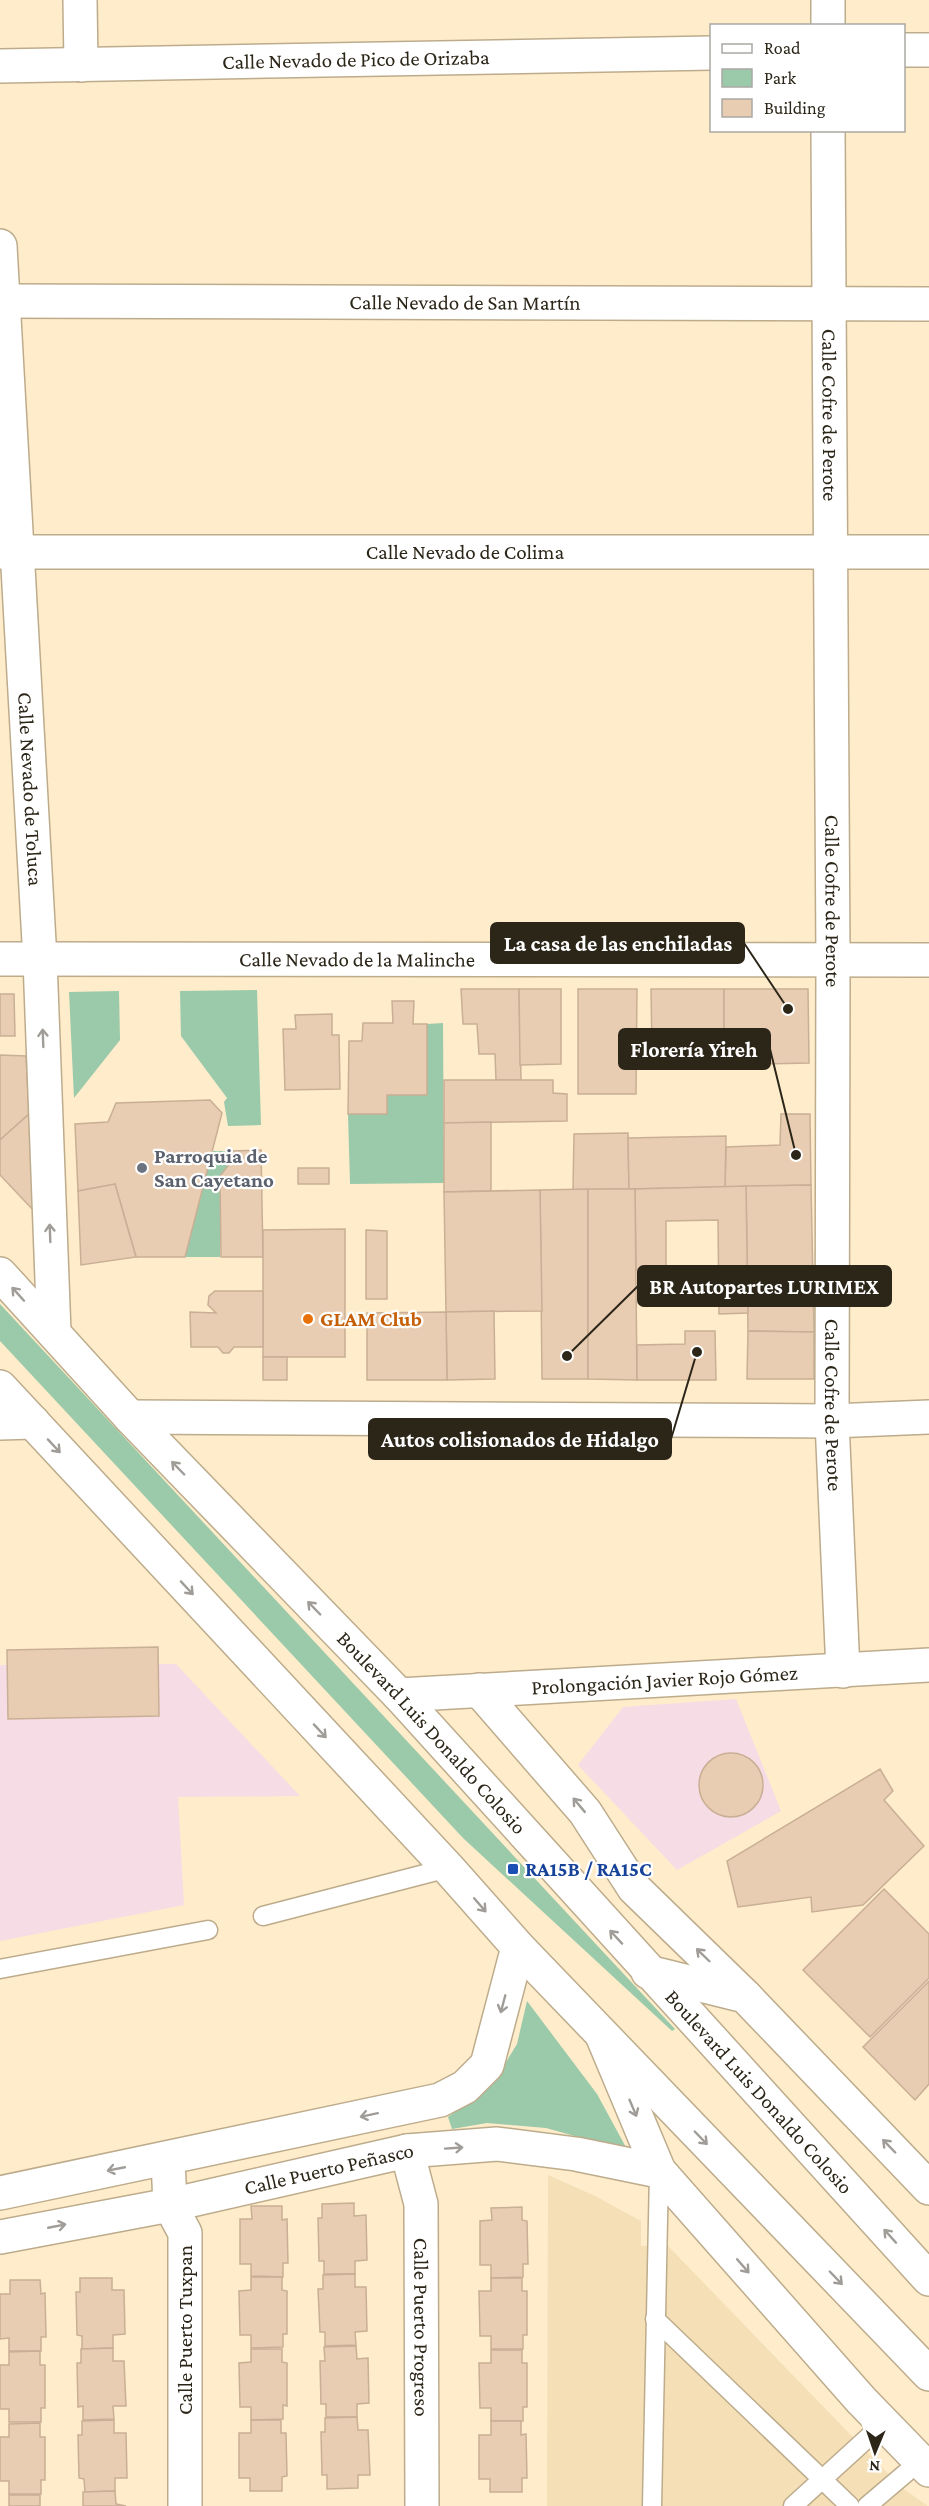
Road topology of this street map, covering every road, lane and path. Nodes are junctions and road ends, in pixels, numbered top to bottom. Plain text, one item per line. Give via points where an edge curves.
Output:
1 (80, 0) edge
2 (828, 0) edge
3 (828, 24) edge
4 (905, 50) edge
5 (929, 50) edge
6 (710, 53) edge
7 (81, 65) junction
8 (0, 66) edge
9 (828, 132) edge
10 (0, 246) edge
11 (1, 301) edge
12 (828, 303) junction
13 (929, 304) edge
14 (9, 552) edge
15 (830, 552) junction
16 (929, 552) edge
17 (0, 959) edge
18 (40, 960) junction
19 (833, 960) junction
20 (929, 960) edge
21 (0, 1274) edge
22 (54, 1333) junction
23 (0, 1387) edge
24 (130, 1417) junction
25 (929, 1418) edge
26 (832, 1421) junction
27 (33, 1422) junction
28 (0, 1423) edge
29 (929, 1665) edge
30 (843, 1671) junction
31 (479, 1690) junction
32 (399, 1695) junction
33 (448, 1868) junction
34 (263, 1917) dead end
35 (208, 1930) dead end
36 (518, 1947) junction
37 (0, 1969) edge
38 (648, 1972) junction
39 (745, 1996) junction
40 (602, 2035) junction
41 (407, 2151) junction
42 (168, 2159) junction
43 (659, 2171) junction
44 (929, 2187) edge
45 (0, 2193) edge
46 (170, 2205) junction
47 (0, 2237) edge
48 (929, 2279) edge
49 (655, 2319) junction
50 (929, 2374) edge
51 (884, 2423) junction
52 (925, 2466) edge
53 (823, 2478) junction
54 (185, 2506) edge
55 (422, 2506) edge
56 (652, 2506) edge
57 (793, 2506) edge
58 (850, 2506) edge
59 (867, 2506) edge

1 - 7 street
2 - 3 street
4 - 5 street
6 - 7 street, Calle Nevado de Pico de Orizaba
7 - 8 street, Calle Nevado de Pico de Orizaba
9 - 12 street, Calle Cofre de Perote
10 - 11 street, Calle Nevado de Toluca
11 - 12 street, Calle Nevado de San Martín
11 - 14 street, Calle Nevado de Toluca
12 - 13 street, Calle Nevado de San Martín
12 - 15 street, Calle Cofre de Perote
14 - 15 street, Calle Nevado de Colima
14 - 18 street, Calle Nevado de Toluca
15 - 16 street, Calle Nevado de Colima
15 - 19 street, Calle Cofre de Perote
17 - 18 street, Calle Nevado de la Malinche
18 - 19 street, Calle Nevado de la Malinche
22 -> 18 street, Calle Nevado de Toluca
19 - 20 street, Calle Nevado de la Malinche
19 - 26 street, Calle Cofre de Perote
22 -> 21 street, Boulevard Luis Donaldo Colosio
22 - 24 street, Boulevard Luis Donaldo Colosio
23 - 27 street
24 - 26 street
32 -> 24 street, Boulevard Luis Donaldo Colosio
25 - 26 street
26 - 30 street, Calle Cofre de Perote
27 - 28 street
27 -> 33 street
29 - 30 street, Prolongación Javier Rojo Gómez
30 - 31 street, Prolongación Javier Rojo Gómez
31 - 32 street, Prolongación Javier Rojo Gómez
39 -> 31 street via 634,1888 585,1812
38 -> 32 street, Boulevard Luis Donaldo Colosio
33 - 34 lane
33 -> 36 street
35 - 37 lane
36 - 40 street
36 -> 42 street via 487,2065 465,2087 440,2100
38 - 39 street
48 -> 38 street, Boulevard Luis Donaldo Colosio
44 -> 39 street
40 -> 43 street
40 -> 50 street
41 -> 43 street, Calle Puerto Peñasco via 497,2144 576,2154
41 - 46 street, Calle Puerto Peñasco
41 - 55 street, Calle Puerto Progreso via 421,2204
42 -> 45 street
42 - 46 street, Calle Puerto Tuxpan
43 - 49 lane
43 -> 51 street
47 -> 46 street, Calle Puerto Peñasco
46 - 54 street, Calle Puerto Tuxpan via 185,2233
49 - 53 lane
49 - 56 lane
51 - 52 street
51 - 53 lane
52 - 59 lane
53 - 57 lane
53 - 58 lane

